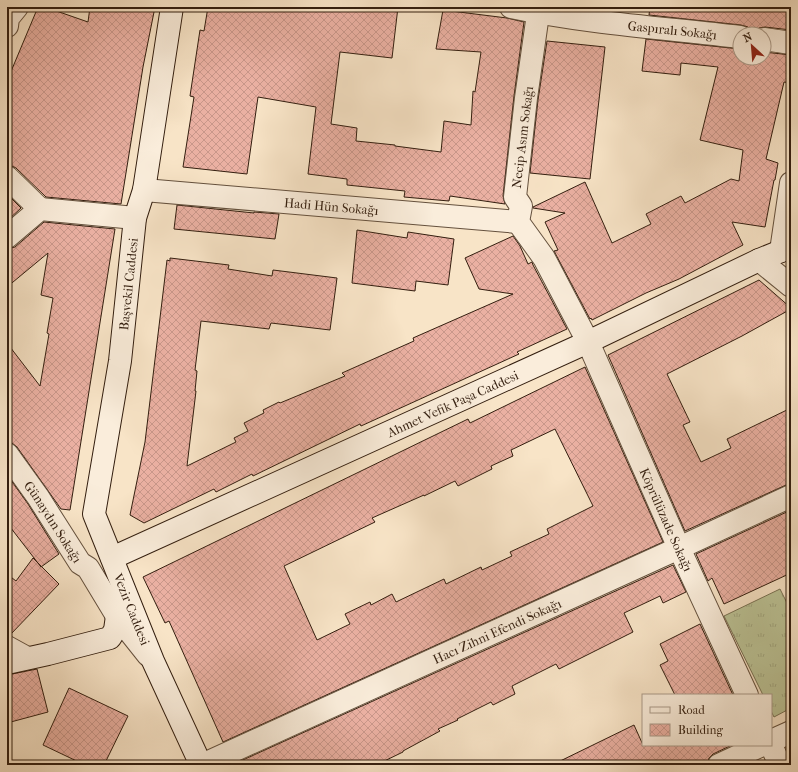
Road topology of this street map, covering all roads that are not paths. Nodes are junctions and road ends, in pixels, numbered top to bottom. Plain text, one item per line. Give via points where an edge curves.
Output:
1 (172, 7) edge
2 (511, 7) edge
3 (539, 10) edge
4 (732, 36) edge
5 (772, 41) edge
6 (791, 43) edge
7 (7, 177) edge
8 (791, 183) edge
9 (144, 190) junction
10 (40, 209) junction
11 (135, 218) junction
12 (518, 222) junction
13 (7, 237) edge
14 (786, 249) edge
15 (759, 260) junction
16 (791, 286) edge
17 (588, 342) junction
18 (7, 454) edge
19 (791, 496) edge
20 (679, 548) junction
21 (112, 558) junction
22 (88, 568) junction
23 (117, 616) junction
24 (7, 647) edge
25 (17, 660) edge
26 (153, 661) junction
27 (747, 694) edge
28 (791, 732) edge
29 (772, 741) edge
30 (760, 746) edge
31 (771, 746) edge
32 (202, 765) edge
33 (719, 765) edge
34 (780, 765) edge

1 - 9 street, Başvekil Caddesi
2 - 3 street, Gaspıralı Sokağı
3 - 4 street, Gaspıralı Sokağı
3 - 12 street, Necip Asım Sokağı via 515,197 521,206
5 - 6 street
7 - 10 street
8 - 14 street
9 - 11 street, Başvekil Caddesi
9 - 12 street, Hadi Hün Sokağı
10 - 11 street
10 - 13 street
11 - 21 street, Başvekil Caddesi via 120,361 94,514
12 - 17 street via 544,258
14 - 15 street, Ahmet Vefik Paşa Caddesi
15 - 16 street
15 - 17 street, Ahmet Vefik Paşa Caddesi
17 - 20 street, Köprülüzade Sokağı
17 - 21 street, Ahmet Vefik Paşa Caddesi
18 - 22 street, Günaydın Sokağı via 80,563
19 - 20 street, Hacı Zihni Efendi Sokağı
20 - 27 street, Köprülüzade Sokağı
20 - 32 street, Hacı Zihni Efendi Sokağı
21 - 22 street, Ahmet Vefik Paşa Caddesi
21 - 26 street, Vezir Caddesi
22 - 23 street, Günaydın Sokağı
23 - 25 street via 115,630 110,638
23 - 26 street, Günaydın Sokağı
24 - 25 street
26 - 32 street
28 - 29 street
30 - 33 street
31 - 34 street

